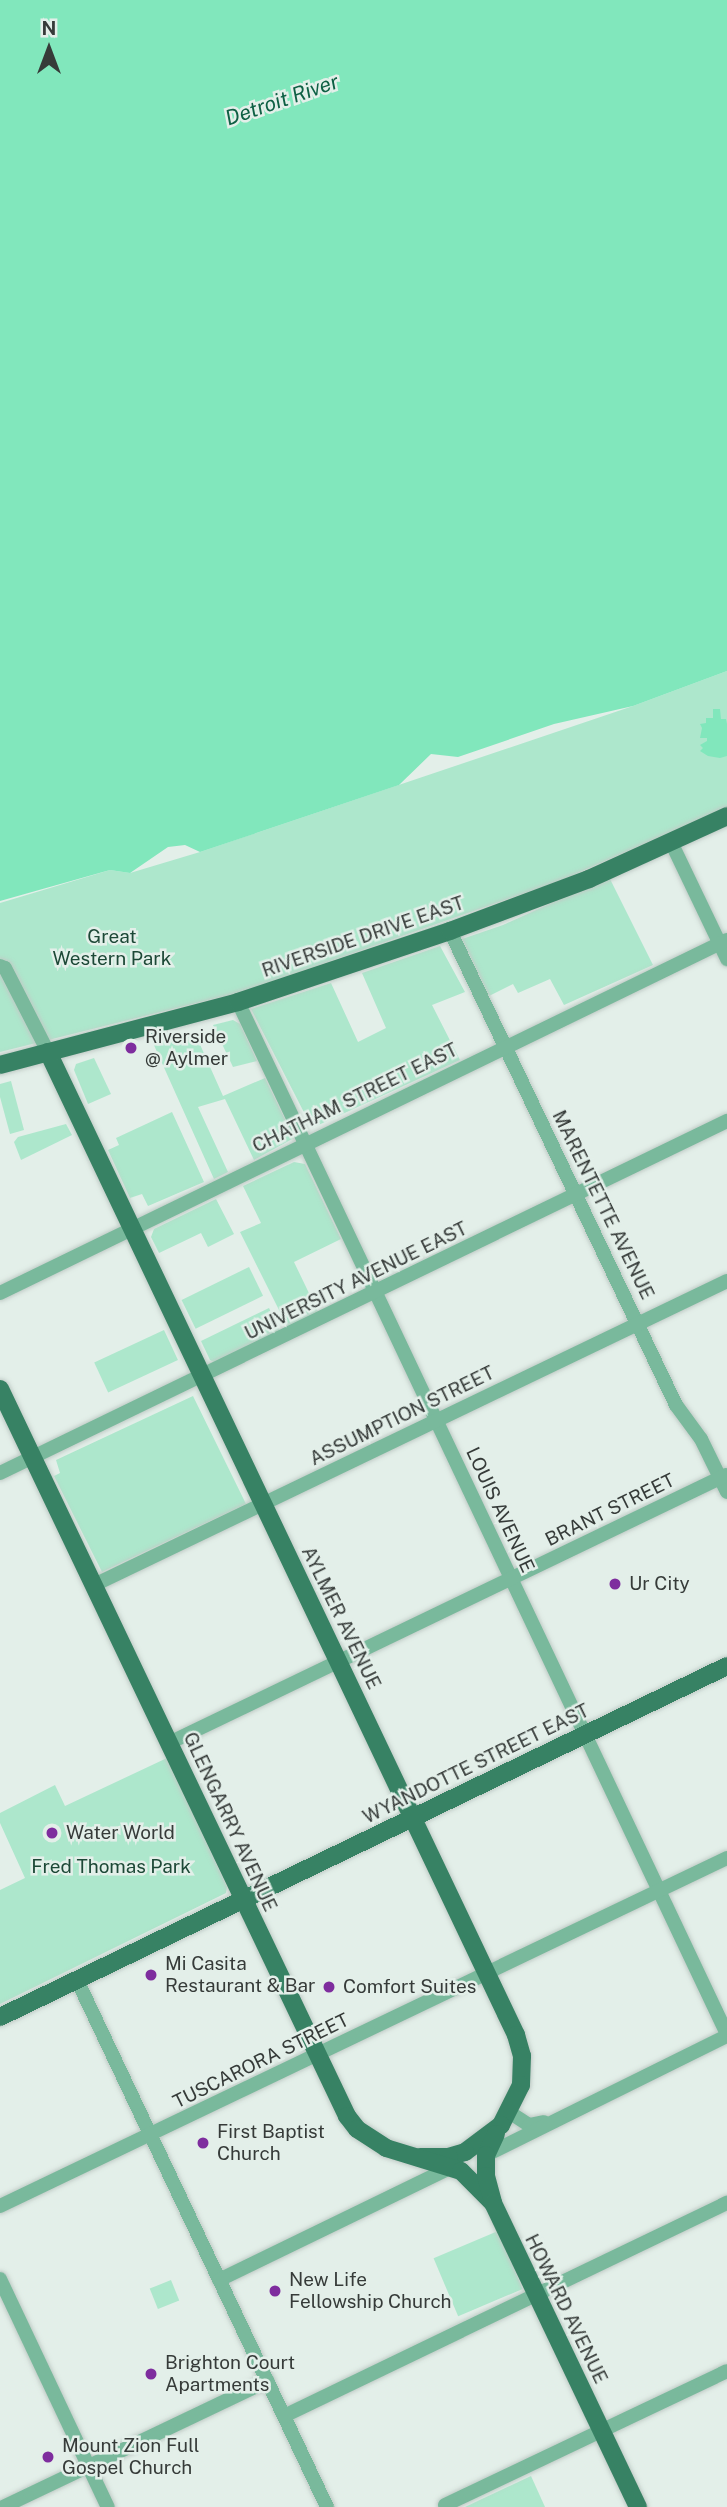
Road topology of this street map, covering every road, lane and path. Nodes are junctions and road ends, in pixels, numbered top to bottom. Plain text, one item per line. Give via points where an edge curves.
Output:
1 (727, 817) edge
2 (671, 842) junction
3 (450, 931) junction
4 (723, 942) edge
5 (727, 959) edge
6 (0, 966) edge
7 (238, 1002) junction
8 (506, 1046) junction
9 (48, 1052) junction
10 (0, 1065) edge
11 (727, 1121) edge
12 (305, 1143) junction
13 (577, 1194) junction
14 (131, 1228) junction
15 (727, 1281) edge
16 (0, 1293) edge
17 (376, 1293) junction
18 (639, 1324) junction
19 (201, 1376) junction
20 (0, 1388) edge
21 (437, 1421) junction
22 (32, 1457) junction
23 (0, 1473) edge
24 (724, 1476) edge
25 (727, 1492) edge
26 (263, 1504) junction
27 (511, 1578) junction
28 (94, 1585) junction
29 (338, 1662) junction
30 (727, 1666) edge
31 (585, 1735) junction
32 (169, 1743) junction
33 (413, 1818) junction
34 (727, 1858) edge
35 (659, 1891) junction
36 (244, 1900) junction
37 (487, 1973) junction
38 (77, 1980) junction
39 (0, 2017) edge
40 (727, 2035) edge
41 (318, 2056) junction
42 (505, 2119) junction
43 (548, 2121) junction
44 (151, 2135) junction
45 (486, 2155) junction
46 (420, 2157) junction
47 (452, 2167) junction
48 (493, 2203) junction
49 (727, 2203) edge
50 (0, 2206) edge
51 (0, 2279) edge
52 (219, 2280) junction
53 (537, 2295) junction
54 (727, 2371) edge
55 (267, 2381) junction
56 (284, 2416) junction
57 (601, 2431) junction
58 (89, 2466) junction
59 (445, 2505) dead end
60 (3, 2507) edge
61 (108, 2507) edge
62 (327, 2507) edge
63 (638, 2507) edge

1 - 2 main road, RIVERSIDE DRIVE EAST
2 - 3 main road, RIVERSIDE DRIVE EAST via 589,879
2 - 4 street
3 - 7 main road, RIVERSIDE DRIVE EAST
3 - 8 street, MARENTETTE AVENUE
4 - 5 street
4 - 8 street, CHATHAM STREET EAST
6 - 9 street
7 - 9 main road, RIVERSIDE DRIVE EAST
7 - 12 street, LOUIS AVENUE
8 - 12 street, CHATHAM STREET EAST
8 - 13 street, MARENTETTE AVENUE
9 - 10 main road, RIVERSIDE DRIVE EAST
9 - 14 main road, AYLMER AVENUE
11 - 13 street, UNIVERSITY AVENUE EAST
12 - 14 street, CHATHAM STREET EAST
12 - 17 street, LOUIS AVENUE
13 - 17 street, UNIVERSITY AVENUE EAST
13 - 18 street, MARENTETTE AVENUE
14 - 16 street, CHATHAM STREET EAST
14 - 19 main road, AYLMER AVENUE
15 - 18 street, ASSUMPTION STREET
17 - 19 street, UNIVERSITY AVENUE EAST
17 - 21 street, LOUIS AVENUE
18 - 21 street, ASSUMPTION STREET
18 - 24 street, MARENTETTE AVENUE via 676,1405
19 - 22 street, UNIVERSITY AVENUE EAST
19 - 26 main road, AYLMER AVENUE
20 - 22 main road, GLENGARRY AVENUE
21 - 26 street, ASSUMPTION STREET
21 - 27 street, LOUIS AVENUE
22 - 23 street, UNIVERSITY AVENUE EAST
22 - 28 main road, GLENGARRY AVENUE
24 - 25 street, MARENTETTE AVENUE
24 - 27 street, BRANT STREET
26 - 28 street, ASSUMPTION STREET
26 - 29 main road, AYLMER AVENUE
27 - 29 street, BRANT STREET
27 - 31 street, LOUIS AVENUE
28 - 32 main road, GLENGARRY AVENUE
29 - 32 street, BRANT STREET
29 - 33 main road, AYLMER AVENUE
30 - 31 main road, WYANDOTTE STREET EAST
31 - 33 main road, WYANDOTTE STREET EAST
31 - 35 street, LOUIS AVENUE
32 - 36 main road, GLENGARRY AVENUE
33 - 36 main road, WYANDOTTE STREET EAST
33 - 37 main road, AYLMER AVENUE
34 - 35 street, TUSCARORA STREET
35 - 37 street, TUSCARORA STREET
35 - 40 street, LOUIS AVENUE
36 - 38 main road, WYANDOTTE STREET EAST
36 - 41 main road, GLENGARRY AVENUE
37 - 41 street, TUSCARORA STREET
37 - 42 main road, AYLMER AVENUE via 522,2056 520,2085
38 - 39 main road, WYANDOTTE STREET EAST
38 - 44 street
40 - 43 street
41 - 44 street, TUSCARORA STREET
41 - 46 main road, GLENGARRY AVENUE via 357,2129 386,2148
42 - 43 street via 529,2125
42 - 45 main road
42 - 46 main road via 465,2152
43 - 45 street
44 - 50 street, TUSCARORA STREET
44 - 52 street
45 - 48 main road, HOWARD AVENUE
46 - 47 main road, GLENGARRY AVENUE
47 - 48 main road, GLENGARRY AVENUE
47 - 52 street
48 - 53 main road, HOWARD AVENUE
49 - 53 street
51 - 58 street
52 - 55 street
53 - 56 street
53 - 57 main road, HOWARD AVENUE
54 - 57 street
55 - 56 street
55 - 58 street
56 - 62 street
57 - 59 street
57 - 63 main road, HOWARD AVENUE
58 - 60 street
58 - 61 street

